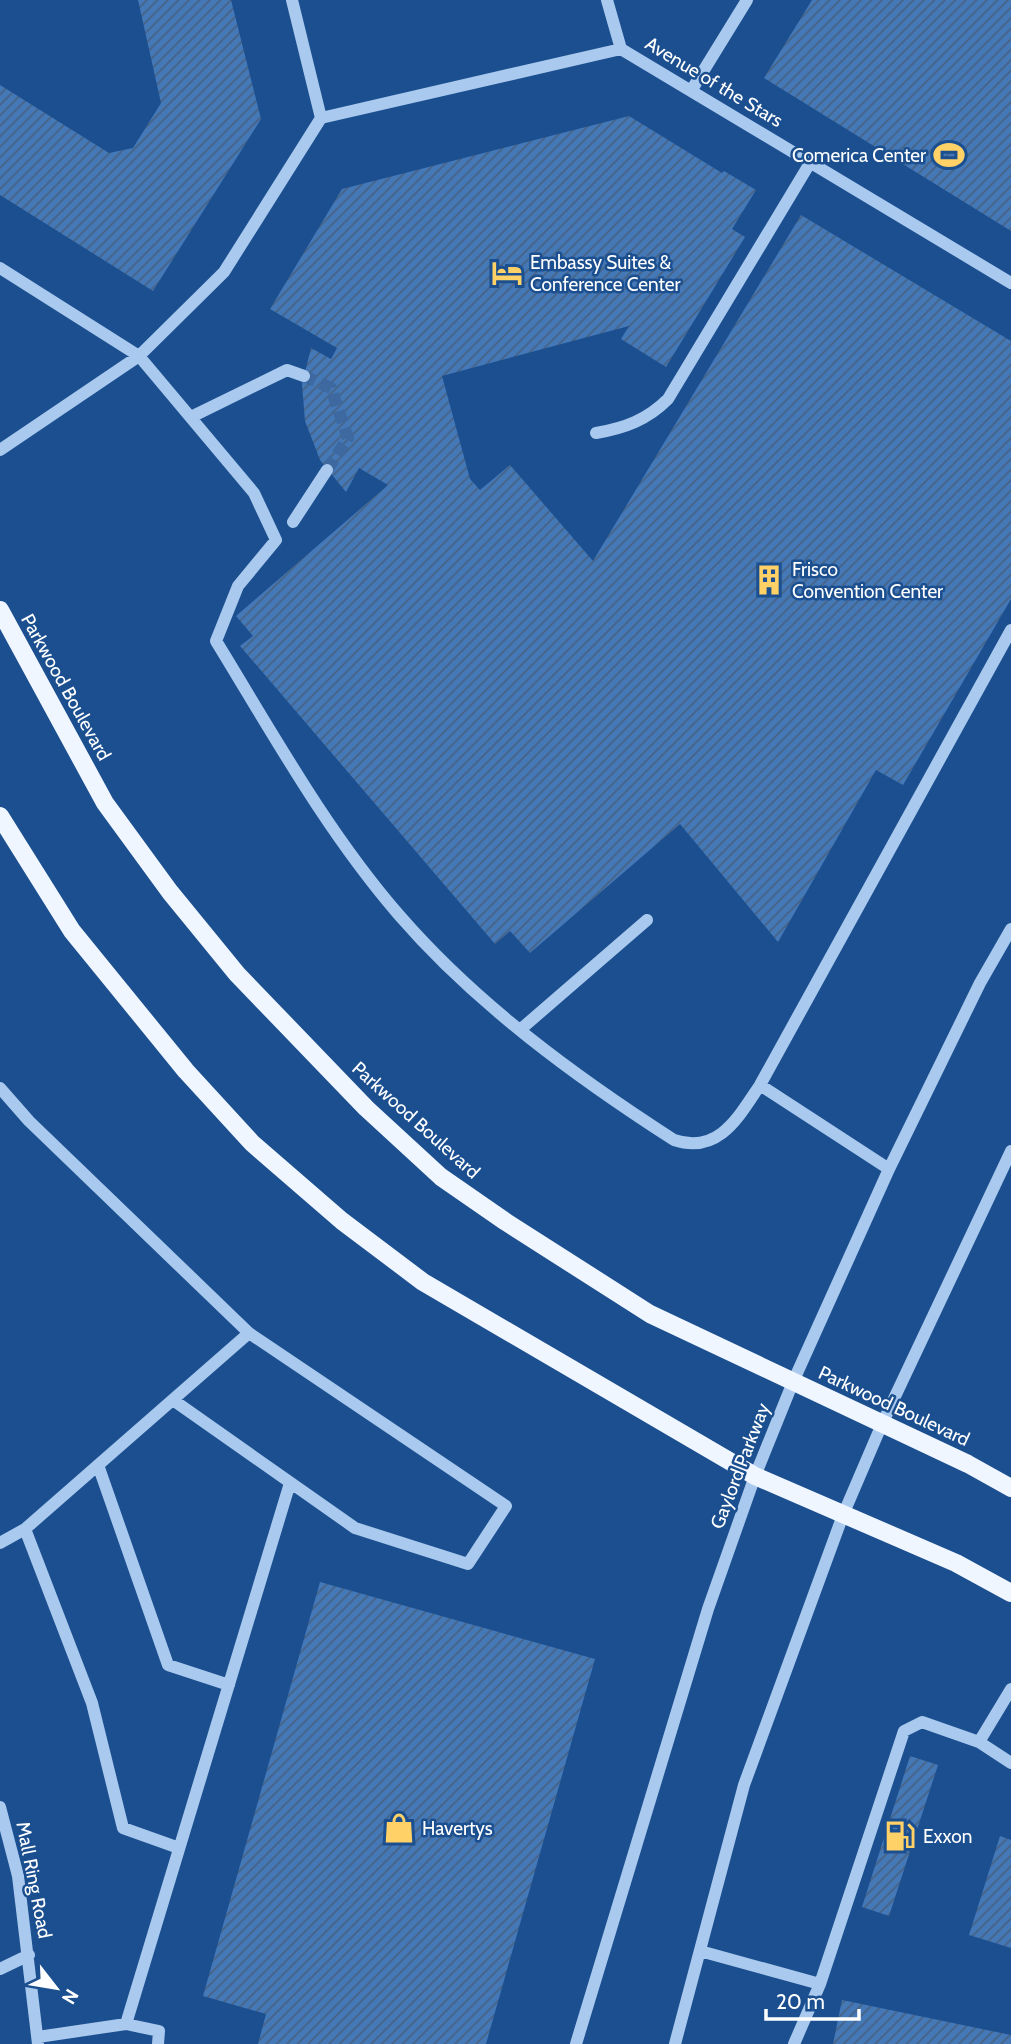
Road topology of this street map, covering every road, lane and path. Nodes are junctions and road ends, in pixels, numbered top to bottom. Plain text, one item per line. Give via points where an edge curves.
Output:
1 (292, 0) edge
2 (607, 0) edge
3 (747, 0) edge
4 (621, 49) junction
5 (691, 91) junction
6 (321, 118) junction
7 (810, 163) junction
8 (0, 268) edge
9 (1011, 283) edge
10 (139, 356) junction
11 (304, 376) tunnel mouth
12 (191, 417) junction
13 (596, 433) dead end
14 (0, 450) edge
15 (327, 470) tunnel mouth
16 (293, 522) dead end
17 (0, 610) edge
18 (1011, 630) edge
19 (0, 816) edge
20 (647, 920) dead end
21 (1011, 929) edge
22 (521, 1029) junction
23 (760, 1085) junction
24 (0, 1088) edge
25 (1011, 1151) edge
26 (889, 1169) junction
27 (249, 1333) junction
28 (793, 1382) junction
29 (173, 1400) junction
30 (883, 1424) junction
31 (98, 1465) junction
32 (755, 1476) junction
33 (290, 1483) junction
34 (1011, 1488) edge
35 (843, 1515) junction
36 (25, 1529) junction
37 (0, 1543) edge
38 (1011, 1593) edge
39 (229, 1685) junction
40 (1011, 1689) edge
41 (979, 1742) junction
42 (1011, 1763) edge
43 (0, 1807) edge
44 (179, 1848) junction
45 (700, 1951) junction
46 (29, 1955) junction
47 (0, 1969) edge
48 (820, 1983) junction
49 (126, 2024) junction
50 (38, 2041) edge
51 (158, 2044) edge
52 (576, 2044) edge
53 (675, 2044) edge
54 (794, 2044) edge

1 - 6 street
2 - 4 street
3 - 5 street
4 - 5 street, Avenue of the Stars
4 - 6 street, Avenue of the Stars
5 - 7 street, Avenue of the Stars
6 - 10 street via 224,272
7 - 9 street, Avenue of the Stars
7 - 13 street via 668,399 625,428
8 - 10 street
10 - 12 street
10 - 14 street
11 - 12 street via 287,370
12 - 22 street via 254,493 276,540 238,586 216,641 313,799 399,915 488,1004
15 - 16 street
17 - 28 main road, Parkwood Boulevard via 105,803 170,892 237,974 366,1108 442,1177 506,1222 650,1314
18 - 23 street
19 - 32 main road via 72,931 251,1143 423,1282
20 - 22 street
21 - 26 street, Gaylord Parkway via 980,982
22 - 23 street via 607,1097 686,1144 725,1134
23 - 26 street
24 - 27 street
25 - 30 street
26 - 28 street, Gaylord Parkway
27 - 29 street
27 - 33 street via 506,1506 468,1564 355,1528
28 - 30 main road, Parkwood Boulevard
28 - 32 street, Gaylord Parkway
29 - 31 street
29 - 33 street
30 - 34 main road, Parkwood Boulevard
30 - 35 street
31 - 36 street
31 - 39 street via 168,1665
32 - 35 main road
32 - 52 street, Gaylord Parkway via 708,1609
33 - 39 street
35 - 38 main road via 956,1563
35 - 45 street via 744,1785
36 - 37 street
36 - 44 street via 92,1703 123,1828
39 - 44 street
40 - 41 street
41 - 42 street
41 - 48 street via 922,1722 904,1731
43 - 46 street, Mall Ring Road via 18,1876
44 - 49 street
45 - 48 street
45 - 53 street
46 - 47 street
46 - 50 street, Mall Ring Road
48 - 54 street
49 - 50 street
49 - 51 street via 159,2031

